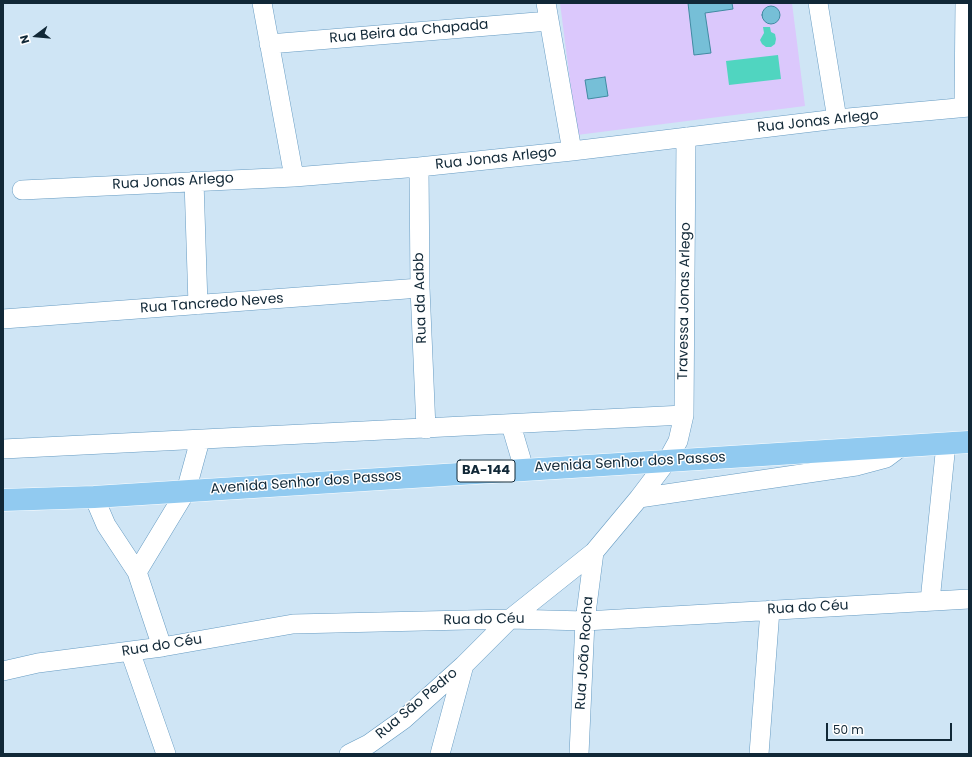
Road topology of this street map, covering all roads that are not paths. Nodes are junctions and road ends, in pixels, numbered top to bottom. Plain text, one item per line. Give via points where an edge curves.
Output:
1 (262, 3) edge
2 (818, 3) edge
3 (965, 3) edge
4 (548, 12) edge
5 (269, 44) junction
6 (966, 106) edge
7 (837, 119) junction
8 (686, 137) junction
9 (572, 151) junction
10 (419, 167) junction
11 (294, 177) junction
12 (194, 181) junction
13 (22, 190) dead end
14 (420, 288) junction
15 (198, 305) junction
16 (3, 319) edge
17 (684, 415) junction
18 (511, 425) junction
19 (426, 429) junction
20 (200, 440) junction
21 (969, 442) edge
22 (946, 444) junction
23 (902, 446) junction
24 (3, 449) edge
25 (667, 461) junction
26 (524, 469) junction
27 (186, 491) junction
28 (94, 497) junction
29 (639, 498) junction
30 (3, 500) edge
31 (594, 552) junction
32 (138, 572) junction
33 (969, 599) edge
34 (930, 601) junction
35 (770, 610) junction
36 (510, 619) junction
37 (585, 621) junction
38 (162, 647) junction
39 (130, 651) junction
40 (464, 665) junction
41 (3, 671) edge
42 (166, 754) edge
43 (349, 754) edge
44 (440, 754) edge
45 (579, 754) edge
46 (759, 754) edge

1 - 5 street
2 - 7 street
3 - 6 street
4 - 5 street, Rua Beira da Chapada
4 - 9 street
5 - 11 street
6 - 7 street, Rua Jonas Arlego
7 - 8 street, Rua Jonas Arlego
8 - 9 street, Rua Jonas Arlego
8 - 17 street, Travessa Jonas Arlego
9 - 10 street, Rua Jonas Arlego
10 - 11 street, Rua Jonas Arlego
10 - 14 street, Rua da Aabb
11 - 12 street, Rua Jonas Arlego
12 - 13 street, Rua Jonas Arlego
12 - 15 street
14 - 15 street, Rua Tancredo Neves
14 - 19 street, Rua da Aabb
15 - 16 street, Rua Tancredo Neves
17 - 18 street
17 - 25 street, Travessa Jonas Arlego via 678,441
18 - 19 street
18 - 26 street
19 - 20 street
20 - 24 street
20 - 27 street
21 - 22 main road, Avenida Senhor dos Passos / BA-144
22 - 23 main road, Avenida Senhor dos Passos / BA-144
22 - 34 street
23 - 25 main road, Avenida Senhor dos Passos / BA-144
23 - 29 street via 886,458 863,464
25 - 26 main road, Avenida Senhor dos Passos / BA-144
25 - 29 street, Travessa Jonas Arlego
26 - 27 main road, Avenida Senhor dos Passos / BA-144
27 - 28 main road, Avenida Senhor dos Passos / BA-144
27 - 32 street
28 - 30 main road, Avenida Senhor dos Passos / BA-144
28 - 32 street via 106,525
29 - 31 street, Travessa Jonas Arlego
31 - 36 street, Rua São Pedro
31 - 37 street, Rua João Rocha
32 - 38 street
33 - 34 street, Rua do Céu
34 - 35 street, Rua do Céu
35 - 37 street, Rua do Céu
35 - 46 street
36 - 37 street, Rua do Céu
36 - 38 street, Rua do Céu via 293,624
36 - 40 street, Rua São Pedro
37 - 45 street, Rua João Rocha
38 - 39 street, Rua do Céu
39 - 41 street, Rua do Céu via 38,663
39 - 42 street
40 - 43 street, Rua São Pedro via 404,719 369,744
40 - 44 street

